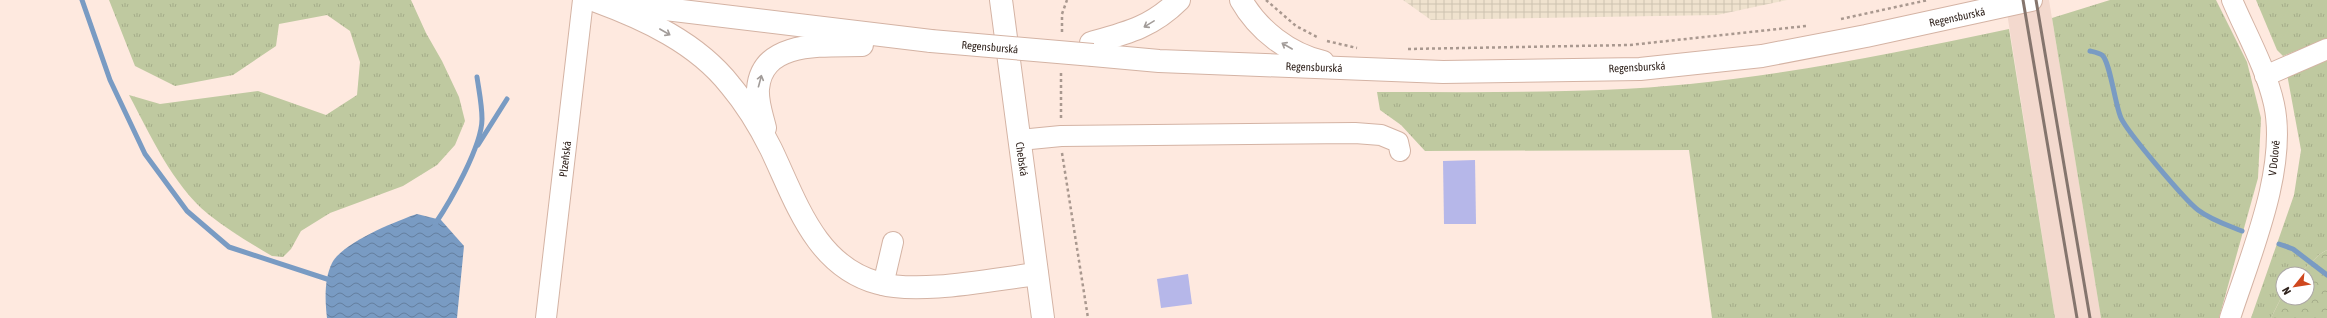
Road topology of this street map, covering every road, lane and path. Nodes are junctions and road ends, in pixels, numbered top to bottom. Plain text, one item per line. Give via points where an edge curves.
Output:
1 (591, 0) edge
2 (1001, 0) edge
3 (1067, 0) edge
4 (1179, 0) edge
5 (1241, 0) edge
6 (1266, 0) edge
7 (1928, 0) edge
8 (2031, 0) edge
9 (2232, 0) edge
10 (631, 9) junction
11 (1833, 21) dead end
12 (1810, 25) dead end
13 (900, 41) junction
14 (1054, 44) junction
15 (1364, 48) dead end
16 (1092, 49) junction
17 (1401, 49) dead end
18 (2327, 49) edge
19 (1061, 68) dead end
20 (1378, 70) junction
21 (2265, 76) junction
22 (1061, 136) junction
23 (1020, 140) junction
24 (770, 147) junction
25 (1400, 151) dead end
26 (892, 242) dead end
27 (1037, 274) junction
28 (883, 285) junction
29 (546, 318) edge
30 (1043, 318) edge
31 (1088, 318) edge
32 (2230, 318) edge

1 - 10 main road
1 - 29 street, Plzeňská
2 - 23 main road, Chebská
3 - 14 path
4 -> 16 main road via 1164,15 1143,28
20 -> 5 main road via 1311,59 1285,46 1256,21
6 - 15 path via 1286,19 1317,38 1344,46
7 - 11 path
8 - 20 main road, Regensburská via 1762,56 1640,69 1443,72
9 - 21 street, V Dolově
10 - 13 main road, Regensburská
10 -> 24 main road via 711,64 739,96
12 - 17 path via 1630,45
13 - 14 main road, Regensburská, bridge
24 -> 13 main road via 758,88 763,70 772,60 801,48
14 - 16 main road, Regensburská, bridge
16 - 20 main road, Regensburská via 1159,61
18 - 21 street
19 - 22 path
21 - 32 street, V Dolově via 2274,104 2277,152 2259,228
22 - 23 street
22 - 25 street via 1355,133 1381,135 1398,142
22 - 31 path via 1064,176
23 - 27 main road, Chebská
24 - 28 main road via 799,210 818,242 837,263 849,271
26 - 28 street
27 - 28 main road via 925,287
27 - 30 main road, Chebská

